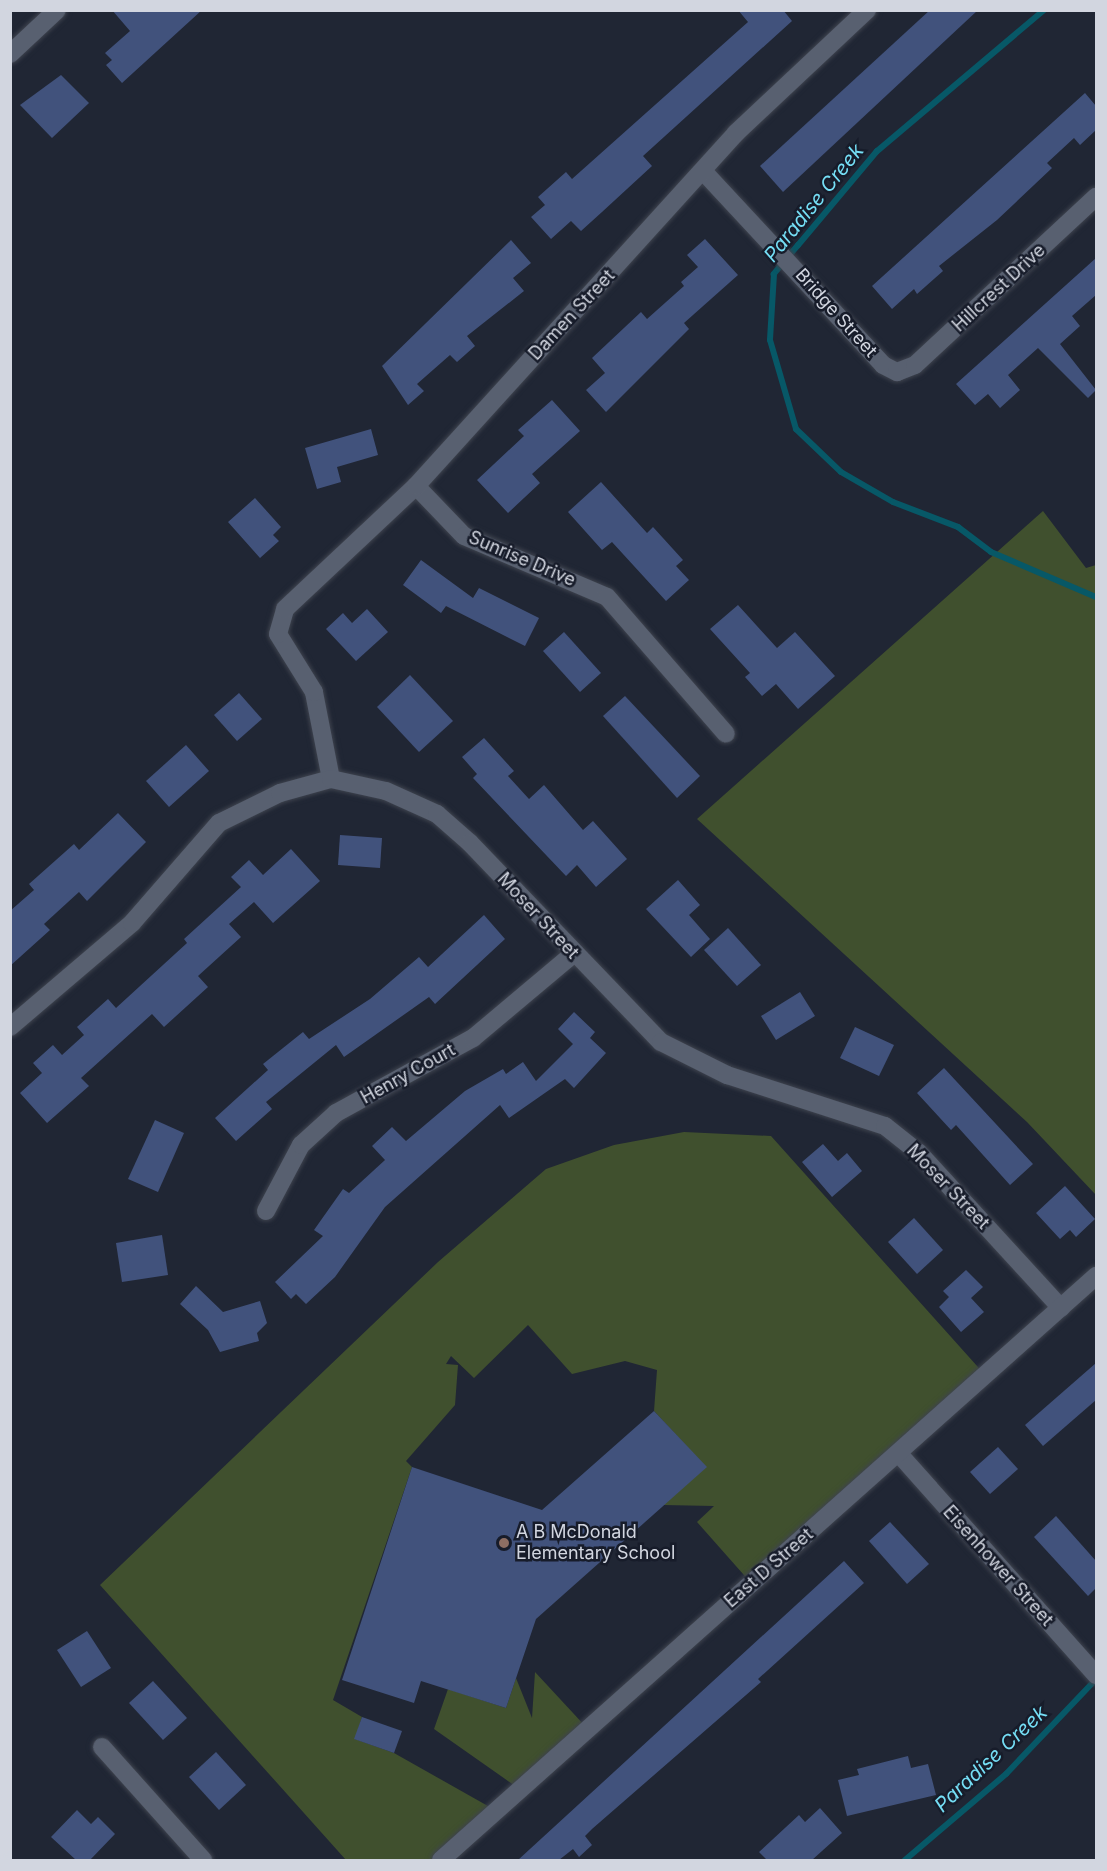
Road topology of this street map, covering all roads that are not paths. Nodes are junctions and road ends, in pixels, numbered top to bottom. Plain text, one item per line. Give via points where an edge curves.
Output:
1 (57, 10) edge
2 (867, 10) edge
3 (10, 54) edge
4 (703, 171) junction
5 (1096, 198) edge
6 (897, 372) joint
7 (416, 486) junction
8 (726, 734) dead end
9 (331, 779) junction
10 (573, 954) junction
11 (10, 1027) edge
12 (266, 1211) dead end
13 (1096, 1276) edge
14 (1061, 1308) junction
15 (900, 1455) junction
16 (1096, 1675) edge
17 (102, 1747) dead end
18 (203, 1860) edge
19 (441, 1860) edge

1 - 3 street
2 - 4 street, Damen Street via 735,133
4 - 6 street, Bridge Street via 883,364
4 - 7 street, Damen Street
5 - 6 street, Hillcrest Drive via 915,365
7 - 8 street, Sunrise Drive via 464,536 607,597
7 - 9 street, Damen Street via 278,622 278,634 322,716
9 - 10 street, Moser Street via 386,791 437,814
9 - 11 street, Moser Street via 280,793 219,823 132,923
10 - 12 street, Henry Court via 472,1038 336,1113 301,1145
10 - 14 street, Moser Street via 661,1042 689,1059 885,1126 919,1153
13 - 14 street, East D Street
14 - 15 street, East D Street
15 - 16 street, Eisenhower Street
15 - 19 street, East D Street
17 - 18 street

